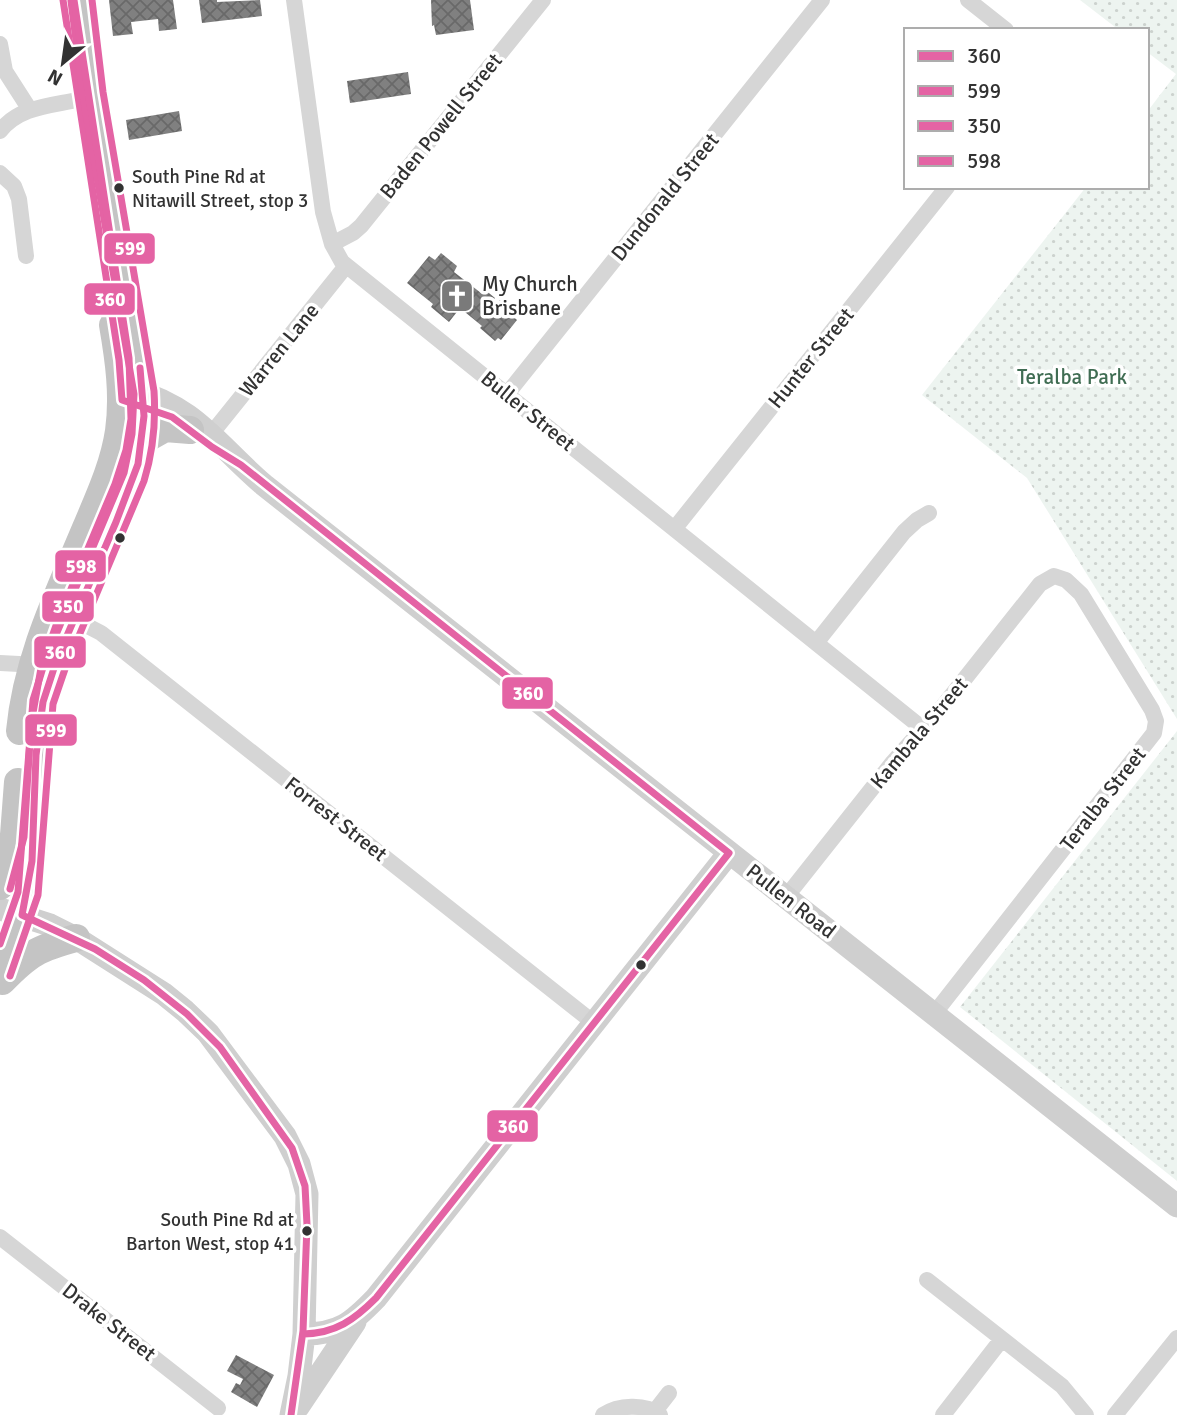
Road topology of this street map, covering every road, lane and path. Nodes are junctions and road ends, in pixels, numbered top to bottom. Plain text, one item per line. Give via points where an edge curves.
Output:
1 (63, 0) edge
2 (81, 0) edge
3 (294, 0) edge
4 (822, 0) edge
5 (968, 0) edge
6 (539, 1) edge
7 (1003, 28) edge
8 (0, 44) edge
9 (77, 100) junction
10 (30, 110) junction
11 (0, 131) edge
12 (0, 173) edge
13 (945, 189) edge
14 (332, 244) junction
15 (26, 256) dead end
16 (346, 266) junction
17 (507, 394) junction
18 (133, 396) junction
19 (201, 431) junction
20 (142, 441) junction
21 (929, 513) dead end
22 (675, 528) junction
23 (1058, 576) joint
24 (74, 619) junction
25 (816, 643) junction
26 (0, 663) edge
27 (43, 665) junction
28 (922, 728) junction
29 (729, 853) junction
30 (0, 886) edge
31 (786, 897) junction
32 (11, 912) edge
33 (76, 938) junction
34 (0, 972) edge
35 (0, 983) edge
36 (933, 1014) junction
37 (594, 1023) junction
38 (1177, 1206) edge
39 (0, 1237) edge
40 (927, 1280) dead end
41 (358, 1317) junction
42 (304, 1334) junction
43 (1177, 1338) edge
44 (1002, 1339) junction
45 (669, 1393) dead end
46 (218, 1408) dead end
47 (656, 1414) edge
48 (292, 1415) edge
49 (603, 1415) edge
50 (943, 1415) edge
51 (1086, 1415) edge
52 (1115, 1415) edge

1 - 9 highway
2 - 18 highway
3 - 14 street, Buller Street
4 - 17 street, Dundonald Street
5 - 7 street
6 - 14 street, Baden Powell Street via 361,226
8 - 10 street via 5,71
9 - 10 street
9 - 18 highway
10 - 11 street
12 - 15 street via 14,186 19,199
13 - 22 street, Hunter Street
14 - 16 street, Buller Street
16 - 17 street, Buller Street
16 - 19 street, Warren Lane
17 - 22 street, Buller Street
18 - 19 street, Pullen Road
18 - 20 highway
18 - 27 highway via 111,463 48,616
19 - 20 highway via 165,428
19 - 29 street, Pullen Road via 212,447 241,465
20 - 24 highway via 130,485
21 - 25 street via 904,532
22 - 25 street, Buller Street
23 - 28 street, Kambala Street via 1040,584
23 - 36 street, Teralba Street via 1081,594 1152,710 1154,733
24 - 27 highway
24 - 37 street, Forrest Street via 101,632
25 - 28 street, Buller Street
26 - 27 street
27 - 30 highway via 21,723 14,835
27 - 32 highway via 28,894
28 - 31 street, Kambala Street
29 - 31 street, Pullen Road
29 - 37 street
31 - 36 street, Pullen Road
32 - 33 street
32 - 34 highway
33 - 35 highway via 35,951
33 - 42 street via 185,1011 208,1033 285,1136 307,1194
36 - 38 street, Pullen Road
37 - 41 street
39 - 46 street, Drake Street
40 - 44 street
41 - 42 street via 331,1332
41 - 48 street
42 - 48 street
43 - 52 street
44 - 50 street
44 - 51 street via 1070,1394
45 - 47 street
47 - 49 street via 628,1407

